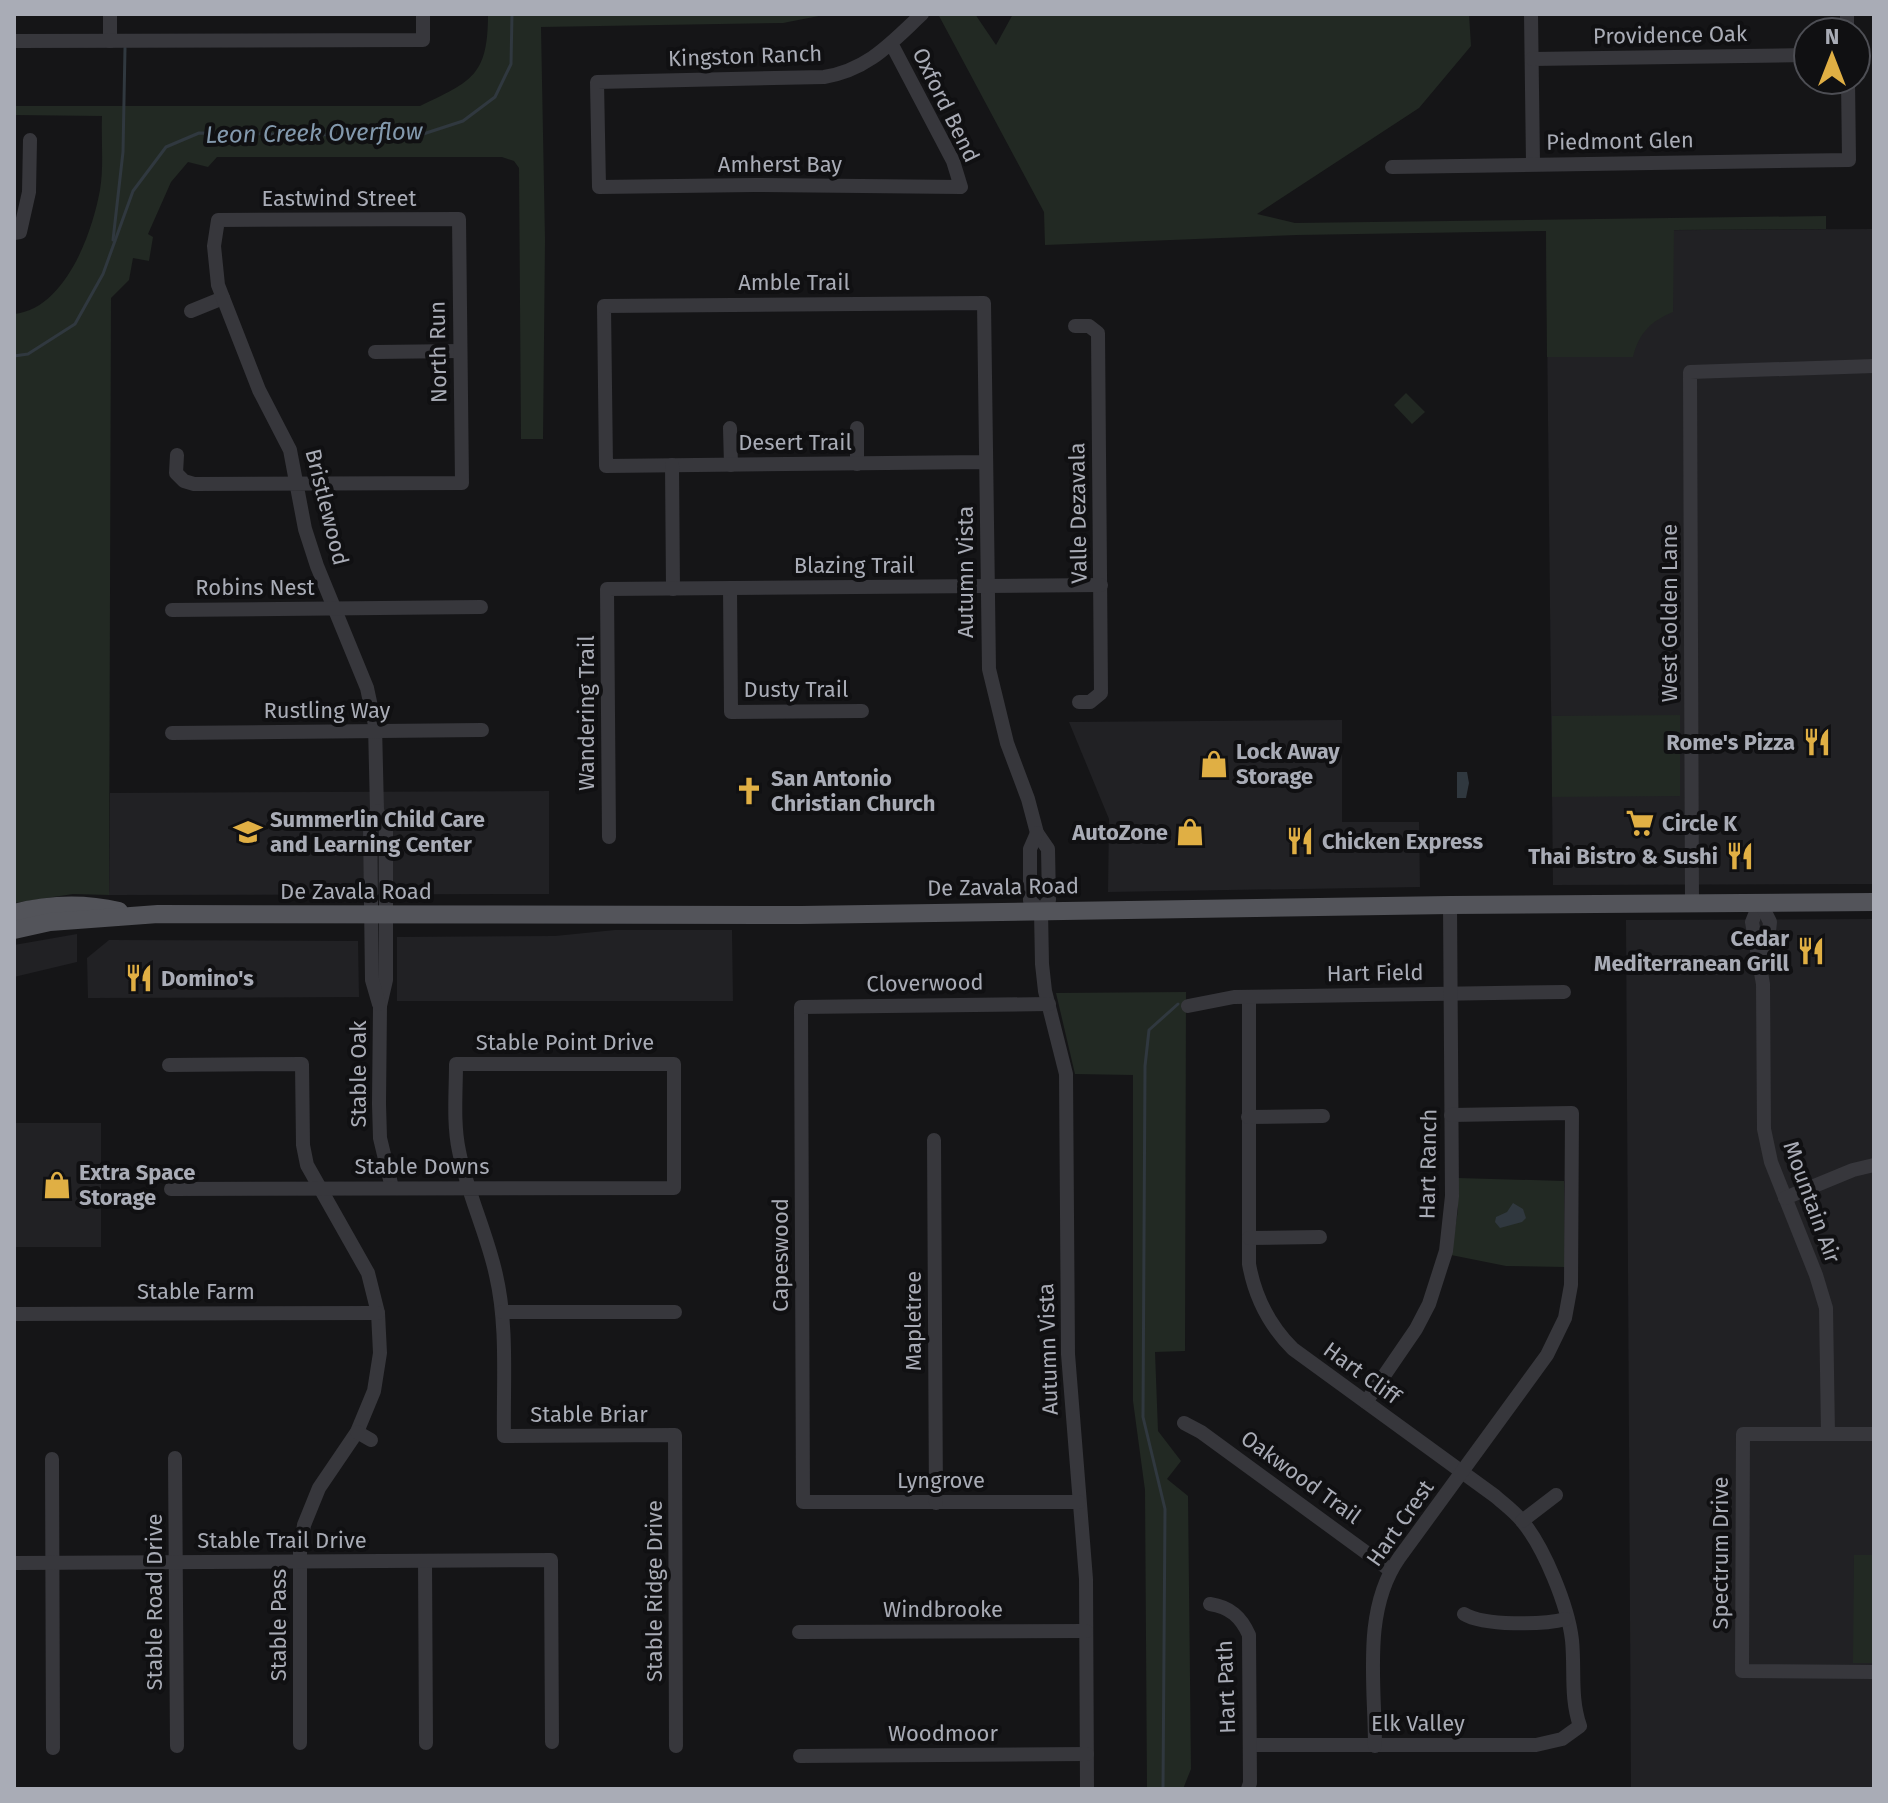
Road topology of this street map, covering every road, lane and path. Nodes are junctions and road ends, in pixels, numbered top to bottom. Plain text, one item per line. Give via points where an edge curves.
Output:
1 (110, 14) edge
2 (423, 14) edge
3 (922, 14) edge
4 (1531, 14) edge
5 (14, 41) edge
6 (110, 41) junction
7 (891, 43) junction
8 (1792, 55) edge
9 (1532, 59) junction
10 (1848, 96) edge
11 (30, 140) dead end
12 (1533, 164) junction
13 (1392, 167) dead end
14 (599, 187) joint
15 (961, 187) joint
16 (459, 219) joint
17 (218, 220) joint
18 (17, 233) edge
19 (223, 298) junction
20 (984, 303) joint
21 (191, 311) dead end
22 (1075, 326) dead end
23 (460, 351) junction
24 (375, 352) dead end
25 (1874, 366) edge
26 (730, 428) dead end
27 (857, 428) dead end
28 (177, 455) dead end
29 (986, 462) junction
30 (857, 464) junction
31 (672, 465) junction
32 (731, 465) junction
33 (606, 466) joint
34 (297, 485) junction
35 (1101, 585) junction
36 (987, 586) junction
37 (730, 588) junction
38 (607, 589) joint
39 (673, 589) junction
40 (481, 607) dead end
41 (334, 608) junction
42 (172, 610) dead end
43 (1079, 702) dead end
44 (862, 711) dead end
45 (482, 730) dead end
46 (375, 731) junction
47 (172, 733) dead end
48 (609, 837) dead end
49 (1692, 902) junction
50 (1760, 902) junction
51 (1874, 902) edge
52 (1450, 905) junction
53 (1041, 911) junction
54 (14, 913) edge
55 (133, 915) junction
56 (379, 915) junction
57 (14, 930) edge
58 (1564, 992) dead end
59 (1451, 994) junction
60 (1249, 997) junction
61 (1049, 1004) junction
62 (1188, 1006) dead end
63 (801, 1007) joint
64 (169, 1065) dead end
65 (1451, 1115) junction
66 (1323, 1116) dead end
67 (1248, 1117) junction
68 (934, 1140) dead end
69 (1874, 1165) edge
70 (470, 1187) junction
71 (318, 1188) junction
72 (392, 1188) junction
73 (674, 1188) joint
74 (171, 1189) dead end
75 (1785, 1198) junction
76 (1320, 1237) dead end
77 (1249, 1238) junction
78 (502, 1312) junction
79 (675, 1312) dead end
80 (378, 1313) junction
81 (14, 1314) edge
82 (1366, 1402) junction
83 (1184, 1423) dead end
84 (357, 1432) junction
85 (1828, 1434) junction
86 (1874, 1434) edge
87 (675, 1435) joint
88 (371, 1440) dead end
89 (175, 1458) dead end
90 (52, 1459) dead end
91 (1462, 1472) junction
92 (1556, 1495) dead end
93 (803, 1502) joint
94 (1079, 1502) junction
95 (936, 1503) junction
96 (1522, 1521) junction
97 (425, 1561) junction
98 (176, 1562) junction
99 (300, 1562) junction
100 (14, 1563) edge
101 (51, 1563) junction
102 (1390, 1570) junction
103 (1210, 1604) dead end
104 (1464, 1614) dead end
105 (1566, 1619) junction
106 (1086, 1631) junction
107 (799, 1632) dead end
108 (1874, 1672) edge
109 (1580, 1726) joint
110 (552, 1742) dead end
111 (300, 1743) dead end
112 (426, 1743) dead end
113 (1250, 1745) junction
114 (177, 1746) dead end
115 (676, 1746) dead end
116 (1375, 1746) junction
117 (53, 1748) dead end
118 (1087, 1754) junction
119 (800, 1756) dead end
120 (1087, 1789) edge
121 (1248, 1789) edge

1 - 6 street
2 - 6 street via 423,40
3 - 7 street, Kingston Ranch
4 - 9 street
5 - 6 street
7 - 14 street, Kingston Ranch via 847,73 824,77 597,82
7 - 15 street, Oxford Bend via 953,161
8 - 9 street, Providence Oak
9 - 12 street
10 - 12 street, Piedmont Glen via 1849,160
11 - 18 street via 29,192
12 - 13 street, Piedmont Glen
14 - 15 street, Amherst Bay
16 - 17 street, Eastwind Street
16 - 23 street, North Run
17 - 19 street, Bristlewood via 214,259
19 - 21 street
19 - 34 street, Bristlewood via 259,390 286,438
20 - 29 street, Autumn Vista
20 - 33 street, Amble Trail via 604,306
22 - 35 street, Valle Dezavala via 1089,326 1098,333
23 - 24 street
23 - 34 street, North Run via 462,483
25 - 49 street, West Golden Lane via 1690,372
26 - 32 street
27 - 30 street
28 - 34 street via 176,473 194,484
29 - 30 street, Desert Trail
29 - 36 street, Autumn Vista
30 - 32 street, Desert Trail
31 - 32 street, Desert Trail
31 - 33 street, Desert Trail
31 - 39 street
34 - 41 street, Bristlewood via 305,529
35 - 36 street, Blazing Trail
35 - 43 street, Valle Dezavala via 1101,693 1090,702
36 - 37 street, Blazing Trail
36 - 53 street, Autumn Vista via 992,690 1037,833 1030,849 1030,901
37 - 39 street, Blazing Trail
37 - 44 street, Dusty Trail via 731,712
38 - 39 street, Blazing Trail
38 - 48 street, Wandering Trail
40 - 41 street, Robins Nest
41 - 42 street, Robins Nest
41 - 46 street, Bristlewood via 367,688
45 - 46 street, Rustling Way
46 - 47 street, Rustling Way
46 - 56 street, Bristlewood via 377,811 370,826
49 - 50 main road, De Zavala Road
49 - 52 main road, De Zavala Road
50 - 51 main road, De Zavala Road
50 - 75 street, Mountain Air via 1770,922 1763,984 1764,1129
52 - 53 main road, De Zavala Road
52 - 59 street, Hart Ranch
53 - 56 main road, De Zavala Road
53 - 61 street, Autumn Vista via 1042,974
54 - 55 main road, De Zavala Road via 94,905
55 - 56 main road, De Zavala Road
55 - 57 main road, De Zavala Road
56 - 72 street, Stable Oak via 372,980 380,1006 380,1138
58 - 59 street, Hart Field
59 - 60 street, Hart Field
59 - 65 street, Hart Ranch
60 - 62 street, Hart Field
60 - 67 street, Hart Cliff
61 - 63 street, Cloverwood
61 - 94 street, Autumn Vista via 1066,1074 1068,1354
63 - 93 street, Capeswood
64 - 71 street, Stable Pass via 302,1064 303,1145
65 - 82 street, Hart Ranch via 1450,1224 1439,1278 1416,1329
65 - 91 street, Hart Crest via 1572,1113 1571,1285 1565,1318 1552,1359
66 - 67 street
67 - 77 street, Hart Cliff
68 - 95 street, Mapletree
69 - 75 street
70 - 72 street, Stable Downs
70 - 73 street, Stable Downs
70 - 73 street, Stable Point Drive via 457,1138 456,1064 674,1064
70 - 78 street
71 - 72 street, Stable Downs
71 - 74 street, Stable Downs
71 - 80 street, Stable Pass via 360,1255
75 - 85 street, Mountain Air via 1826,1308
76 - 77 street
77 - 82 street, Hart Cliff via 1255,1291 1274,1329
78 - 79 street
78 - 87 street, Stable Briar via 504,1436
80 - 81 street, Stable Farm
80 - 84 street, Stable Pass via 378,1373
82 - 91 street, Hart Cliff
83 - 102 street, Oakwood Trail
84 - 88 street
84 - 99 street, Stable Pass via 328,1463 308,1512
85 - 86 street
85 - 108 street, Spectrum Drive via 1743,1434 1742,1671
87 - 115 street, Stable Ridge Drive
89 - 98 street, Stable Road Drive
90 - 101 street
91 - 96 street, Hart Cliff
91 - 102 street, Hart Crest
92 - 96 street
93 - 95 street, Lyngrove
94 - 95 street, Lyngrove
94 - 106 street, Autumn Vista
96 - 105 street, Hart Cliff via 1548,1567
97 - 99 street, Stable Trail Drive
97 - 110 street, Stable Trail Drive via 551,1560
97 - 112 street
98 - 99 street, Stable Trail Drive
98 - 101 street, Stable Trail Drive
98 - 114 street, Stable Road Drive
99 - 111 street, Stable Pass
100 - 101 street, Stable Trail Drive
101 - 117 street
102 - 116 street, Hart Crest via 1374,1632
103 - 113 street, Hart Path via 1241,1618 1249,1635
104 - 105 street via 1480,1622
105 - 109 street, Hart Cliff
106 - 107 street, Windbrooke
106 - 118 street, Autumn Vista
109 - 116 street, Elk Valley via 1562,1739 1536,1745
113 - 116 street, Elk Valley
113 - 121 street, Hart Path
118 - 119 street, Woodmoor
118 - 120 street, Autumn Vista

